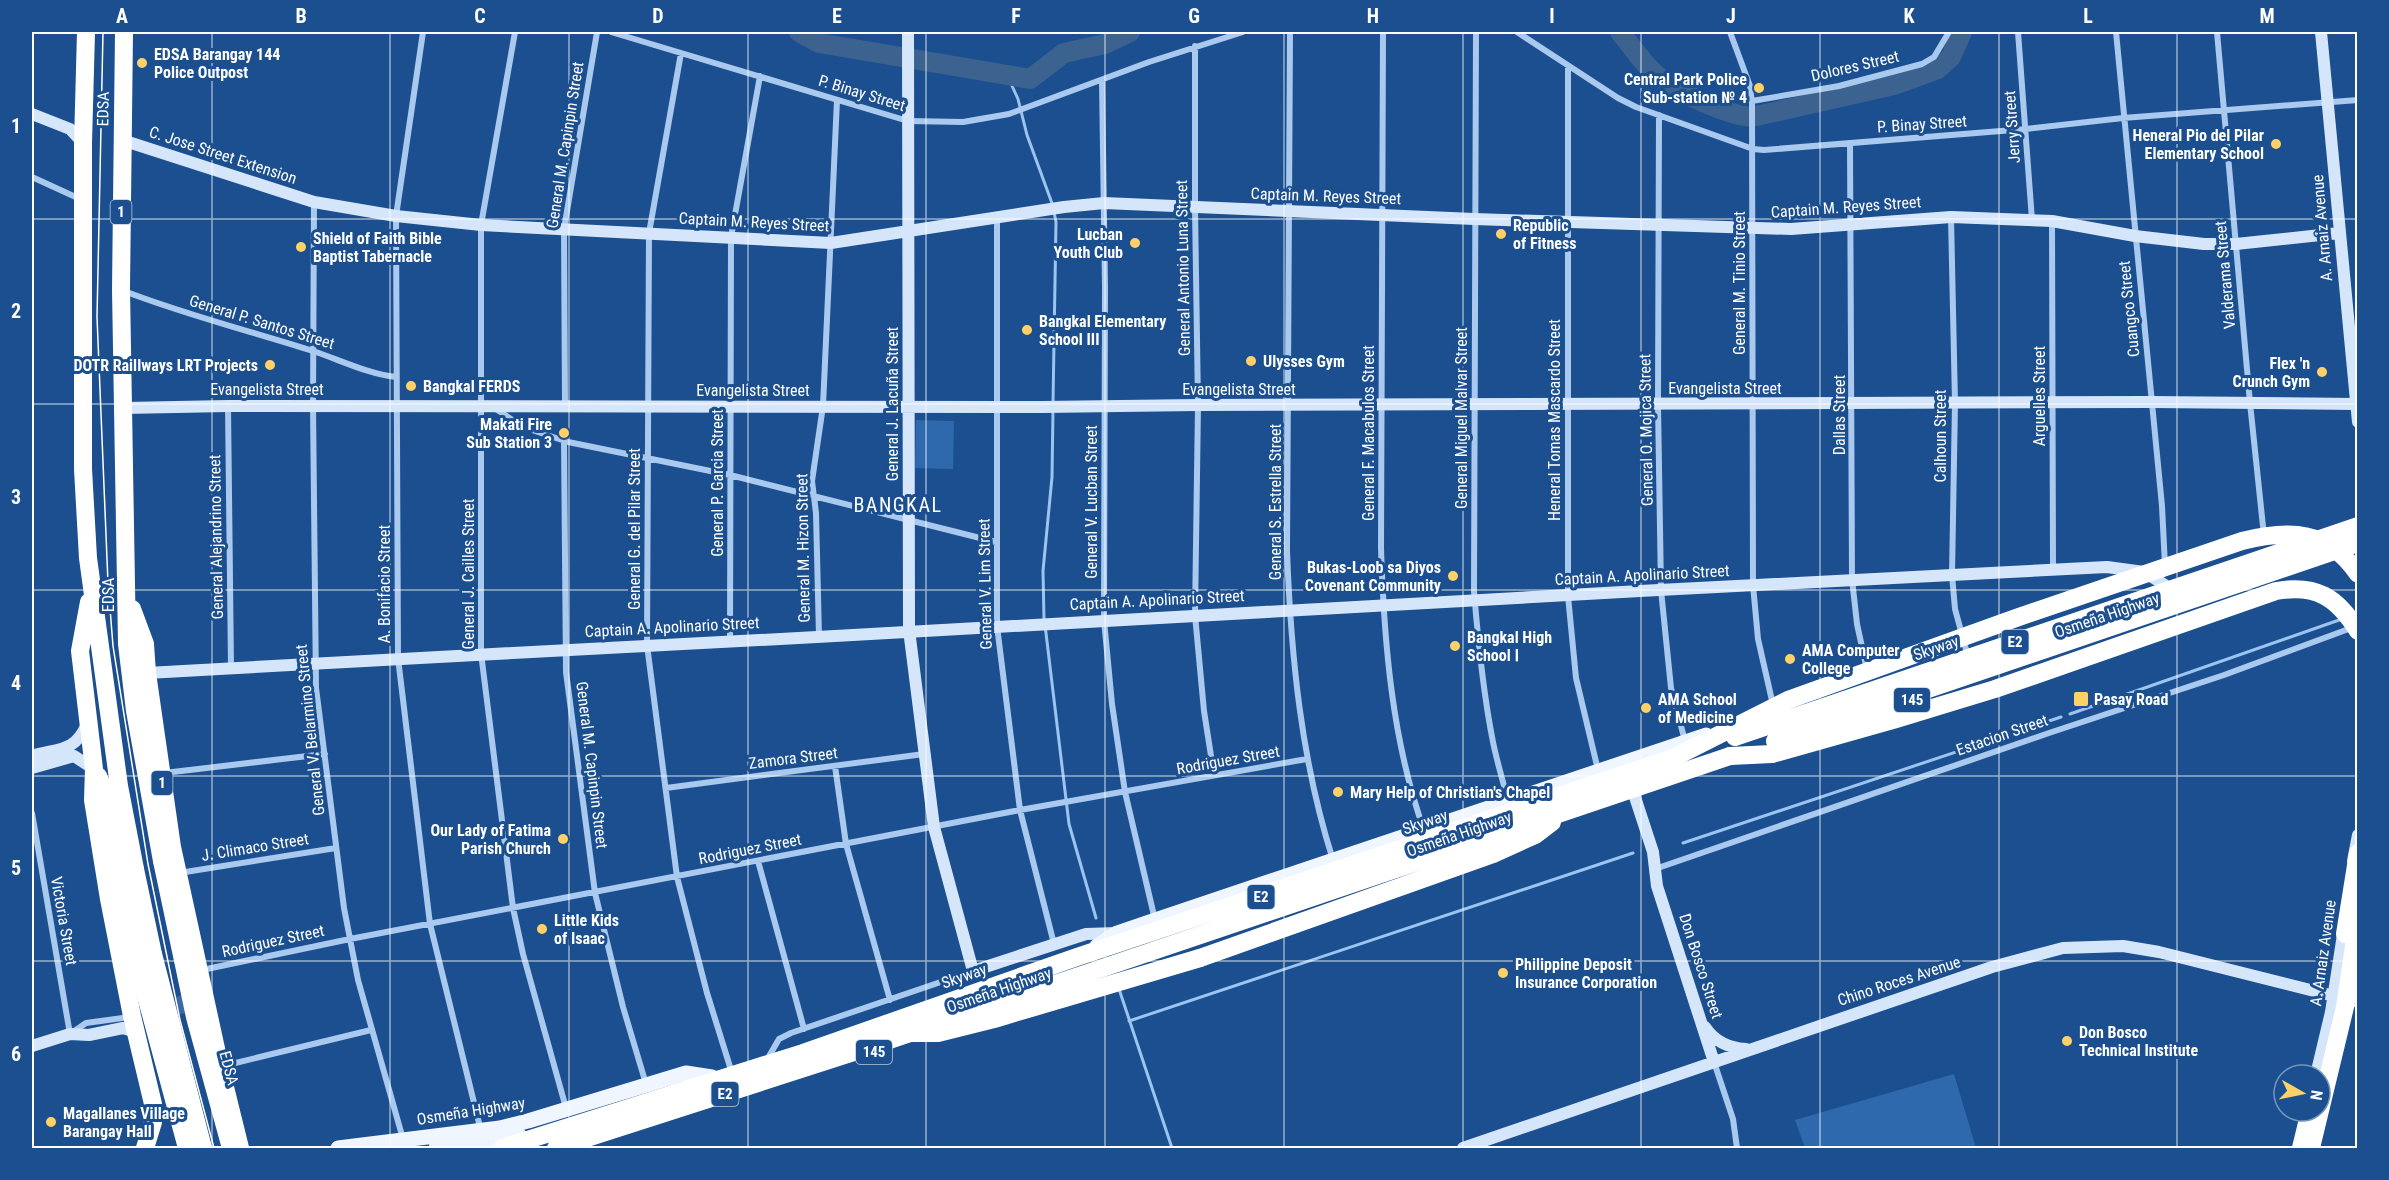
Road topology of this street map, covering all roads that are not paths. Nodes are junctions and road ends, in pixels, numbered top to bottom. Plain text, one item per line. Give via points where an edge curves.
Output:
1 (86, 32) edge
2 (124, 32) edge
3 (423, 32) edge
4 (514, 32) edge
5 (597, 32) edge
6 (611, 32) edge
7 (1243, 32) edge
8 (1290, 32) edge
9 (1383, 32) edge
10 (1476, 32) edge
11 (1517, 32) edge
12 (1730, 32) edge
13 (1949, 32) edge
14 (2018, 32) edge
15 (2116, 32) edge
16 (2217, 32) edge
17 (2321, 32) edge
18 (908, 40) edge
19 (1195, 46) junction
20 (681, 52) junction
21 (1568, 66) junction
22 (760, 76) junction
23 (1102, 80) junction
24 (837, 100) junction
25 (2358, 100) edge
26 (1752, 102) junction
27 (2327, 102) junction
28 (2224, 110) junction
29 (32, 114) edge
30 (1659, 115) junction
31 (2123, 118) junction
32 (908, 121) junction
33 (2026, 129) junction
34 (122, 140) junction
35 (83, 143) junction
36 (1850, 143) junction
37 (1753, 149) junction
38 (32, 177) edge
39 (83, 200) junction
40 (314, 202) junction
41 (1104, 203) junction
42 (1195, 208) junction
43 (1288, 212) junction
44 (1382, 215) junction
45 (396, 216) junction
46 (1951, 217) junction
47 (997, 218) junction
48 (1474, 219) junction
49 (2032, 220) junction
50 (2052, 221) junction
51 (1568, 222) junction
52 (1852, 224) junction
53 (481, 225) junction
54 (1659, 225) junction
55 (1751, 228) junction
56 (564, 229) junction
57 (649, 232) junction
58 (909, 232) junction
59 (2339, 233) junction
60 (2135, 236) junction
61 (731, 237) junction
62 (831, 243) junction
63 (2236, 244) junction
64 (121, 289) junction
65 (2353, 334) edge
66 (314, 351) junction
67 (396, 377) junction
68 (2052, 402) junction
69 (2151, 402) junction
70 (1955, 403) junction
71 (2250, 403) junction
72 (1853, 404) junction
73 (2356, 404) junction
74 (1198, 405) junction
75 (1289, 405) junction
76 (1381, 405) junction
77 (1474, 405) junction
78 (1568, 405) junction
79 (1659, 405) junction
80 (1753, 405) junction
81 (228, 406) junction
82 (312, 406) junction
83 (397, 406) junction
84 (648, 406) junction
85 (823, 406) junction
86 (1105, 406) junction
87 (565, 407) junction
88 (731, 407) junction
89 (908, 407) junction
90 (997, 407) junction
91 (123, 408) junction
92 (487, 408) junction
93 (2358, 422) edge
94 (564, 441) junction
95 (648, 458) junction
96 (730, 475) junction
97 (814, 495) junction
98 (909, 518) junction
99 (2358, 520) edge
100 (2349, 526) edge
101 (2265, 540) dead end
102 (996, 542) junction
103 (2355, 549) edge
104 (2330, 559) junction
105 (2053, 570) junction
106 (1952, 575) junction
107 (2357, 577) edge
108 (1852, 579) junction
109 (1753, 585) junction
110 (2165, 585) junction
111 (1661, 590) junction
112 (91, 592) junction
113 (127, 596) junction
114 (1568, 596) junction
115 (1475, 601) junction
116 (1383, 605) junction
117 (1289, 610) junction
118 (1195, 615) junction
119 (1104, 620) junction
120 (997, 626) junction
121 (2358, 626) edge
122 (909, 630) junction
123 (2358, 631) edge
124 (819, 636) junction
125 (730, 641) junction
126 (647, 645) junction
127 (565, 649) junction
128 (481, 653) junction
129 (1967, 653) junction
130 (398, 658) junction
131 (315, 663) junction
132 (231, 668) junction
133 (147, 673) junction
134 (1868, 675) dead end
135 (1776, 714) junction
136 (88, 720) junction
137 (1685, 741) junction
138 (325, 754) junction
139 (924, 754) junction
140 (32, 756) edge
141 (1731, 756) junction
142 (1673, 758) junction
143 (1307, 759) junction
144 (835, 766) junction
145 (32, 768) edge
146 (94, 769) junction
147 (1598, 771) junction
148 (161, 774) junction
149 (1215, 775) junction
150 (666, 788) junction
151 (1125, 792) junction
152 (1634, 795) junction
153 (1508, 801) junction
154 (1020, 810) junction
155 (32, 813) edge
156 (1552, 822) junction
157 (934, 827) junction
158 (1424, 830) junction
159 (2358, 835) edge
160 (846, 844) junction
161 (336, 848) junction
162 (2358, 853) edge
163 (758, 861) junction
164 (1334, 861) junction
165 (1655, 869) junction
166 (178, 873) junction
167 (677, 877) junction
168 (595, 893) junction
169 (513, 908) junction
170 (2358, 919) edge
171 (1155, 920) junction
172 (430, 924) junction
173 (1117, 933) junction
174 (350, 939) junction
175 (1054, 945) junction
176 (2358, 949) edge
177 (199, 970) junction
178 (973, 972) junction
179 (2334, 996) junction
180 (890, 1000) junction
181 (2353, 1001) edge
182 (1701, 1021) junction
183 (136, 1022) junction
184 (804, 1029) junction
185 (371, 1030) junction
186 (912, 1033) junction
187 (70, 1034) junction
188 (32, 1047) edge
189 (1754, 1048) junction
190 (768, 1058) junction
191 (1714, 1062) junction
192 (2320, 1063) edge
193 (2321, 1063) edge
194 (219, 1067) junction
195 (731, 1070) junction
196 (712, 1077) junction
197 (646, 1085) junction
198 (566, 1110) junction
199 (656, 1123) junction
200 (2306, 1123) edge
201 (481, 1131) junction
202 (403, 1139) junction
203 (450, 1148) edge
204 (145, 1149) edge
205 (187, 1149) edge
206 (203, 1149) edge
207 (231, 1149) edge
208 (240, 1149) edge
209 (338, 1149) edge
210 (436, 1149) edge
211 (502, 1149) edge
212 (556, 1149) edge
213 (571, 1149) edge
214 (591, 1149) edge
215 (1463, 1149) edge
216 (1737, 1149) edge
217 (2300, 1149) edge
218 (2311, 1149) edge

1 - 35 highway, EDSA
2 - 34 highway, EDSA / 1
3 - 45 street, A. Bonifacio Street
4 - 53 street, General J. Cailles Street
5 - 56 street, General M. Capinpin Street
6 - 20 street, P. Binay Street
7 - 19 street, P. Binay Street
8 - 43 street, General S. Estrella Street
9 - 44 street, General F. Macabulos Street
10 - 48 street, General Miguel Malvar Street
11 - 21 street, P. Binay Street
12 - 26 street, General M. Tinio Street
13 - 26 street, Dolores Street via 1934,57 1922,64 1839,86
14 - 33 street, Jerry Street
15 - 31 street, Cuangco Street
16 - 28 street, Valderama Street
17 - 27 street, A. Arnaiz Avenue
18 - 32 street, General J. Lacuña Street
19 - 23 street, P. Binay Street
19 - 42 street, General Antonio Luna Street
20 - 22 street, P. Binay Street
20 - 57 street, General G. del Pilar Street
21 - 30 street, P. Binay Street via 1618,98
21 - 51 street, Heneral Tomas Mascardo Street
22 - 24 street, P. Binay Street
22 - 61 street, General P. Garcia Street
23 - 32 street, P. Binay Street via 1009,114 963,122
23 - 41 street, General V. Lucban Street
24 - 32 street, P. Binay Street
24 - 62 street, General M. Hizon Street
25 - 27 street, P. Binay Street
26 - 37 street, General M. Tinio Street
27 - 28 street, P. Binay Street
27 - 59 street, A. Arnaiz Avenue
28 - 31 street, P. Binay Street
28 - 63 street, Valderama Street
29 - 35 street via 70,129
30 - 37 street, P. Binay Street
30 - 54 street, General O. Mojica Street
31 - 33 street, P. Binay Street
31 - 60 street, Cuangco Street
32 - 58 street, General J. Lacuña Street
33 - 36 street, P. Binay Street
33 - 49 street, Jerry Street
34 - 40 street, C. Jose Street Extension
34 - 64 highway, EDSA / 1
35 - 39 highway, EDSA
36 - 37 street, P. Binay Street
36 - 52 street, Dallas Street
37 - 55 street, General M. Tinio Street
38 - 39 street
39 - 112 highway, EDSA via 83,469
40 - 45 street, Captain M. Reyes Street
40 - 66 street, General V. Belarmino Street
41 - 42 street, Captain M. Reyes Street
41 - 47 street, Captain M. Reyes Street
41 - 86 street, General V. Lucban Street
42 - 43 street, Captain M. Reyes Street
42 - 74 street, General Antonio Luna Street
43 - 44 street, Captain M. Reyes Street
43 - 75 street, General S. Estrella Street
44 - 48 street, Captain M. Reyes Street
44 - 76 street, General F. Macabulos Street
45 - 53 street, Captain M. Reyes Street
45 - 67 street, A. Bonifacio Street
46 - 49 street, Captain M. Reyes Street
46 - 52 street, Captain M. Reyes Street
46 - 70 street, Calhoun Street
47 - 58 street, Captain M. Reyes Street
47 - 90 street, General V. Lim Street
48 - 51 street, Captain M. Reyes Street
48 - 77 street, General Miguel Malvar Street
49 - 50 street, Captain M. Reyes Street
50 - 60 street, Captain M. Reyes Street
50 - 68 street, Arguelles Street
51 - 54 street, Captain M. Reyes Street
51 - 78 street, Heneral Tomas Mascardo Street
52 - 55 street, Captain M. Reyes Street
52 - 72 street, Dallas Street
53 - 56 street, Captain M. Reyes Street
53 - 92 street, General J. Cailles Street
54 - 55 street, Captain M. Reyes Street
54 - 79 street, General O. Mojica Street
55 - 80 street, General M. Tinio Street
56 - 57 street, Captain M. Reyes Street
56 - 87 street, General M. Capinpin Street
57 - 61 street, Captain M. Reyes Street
57 - 84 street, General G. del Pilar Street
58 - 62 street, Captain M. Reyes Street
58 - 89 street, General J. Lacuña Street
59 - 63 street, Captain M. Reyes Street
59 - 65 street, A. Arnaiz Avenue
60 - 63 street, Captain M. Reyes Street
60 - 69 street, Cuangco Street
61 - 62 street, Captain M. Reyes Street
61 - 88 street, General P. Garcia Street
62 - 85 street, General M. Hizon Street
63 - 71 street, Valderama Street
64 - 66 street, General P. Santos Street
64 - 91 highway, EDSA / 1
65 - 73 street, A. Arnaiz Avenue
66 - 67 street, General P. Santos Street
66 - 82 street, General V. Belarmino Street
67 - 83 street, A. Bonifacio Street
68 - 69 street, Evangelista Street
68 - 70 street, Evangelista Street
68 - 105 street, Arguelles Street
69 - 71 street, Evangelista Street
69 - 110 street, Cuangco Street
70 - 72 street, Evangelista Street
70 - 106 street, Calhoun Street
71 - 73 street, Evangelista Street
71 - 101 street, Valderama Street
72 - 80 street, Evangelista Street
72 - 108 street, Dallas Street
73 - 93 street, A. Arnaiz Avenue
74 - 75 street, Evangelista Street
74 - 86 street, Evangelista Street
74 - 118 street, General Antonio Luna Street
75 - 76 street, Evangelista Street
75 - 117 street, General S. Estrella Street
76 - 77 street, Evangelista Street
76 - 116 street, General F. Macabulos Street
77 - 78 street, Evangelista Street
77 - 115 street, General Miguel Malvar Street
78 - 79 street, Evangelista Street
78 - 114 street, Heneral Tomas Mascardo Street
79 - 80 street, Evangelista Street
79 - 111 street, General O. Mojica Street
80 - 109 street, General M. Tinio Street
81 - 82 street, Evangelista Street
81 - 91 street, Evangelista Street
81 - 132 street, General Alejandrino Street
82 - 83 street, Evangelista Street
82 - 131 street, General V. Belarmino Street
83 - 92 street, Evangelista Street
83 - 130 street, A. Bonifacio Street
84 - 87 street, Evangelista Street
84 - 88 street, Evangelista Street
84 - 95 street, General G. del Pilar Street
85 - 88 street, Evangelista Street
85 - 89 street, Evangelista Street
85 - 97 street, General M. Hizon Street via 812,481
86 - 90 street, Evangelista Street
86 - 119 street, General V. Lucban Street
87 - 92 street, Evangelista Street
88 - 96 street, General P. Garcia Street
89 - 90 street, Evangelista Street
89 - 98 street, General J. Lacuña Street
90 - 102 street, General V. Lim Street
91 - 113 highway, EDSA / 1
92 - 94 street via 523,427
92 - 128 street, General J. Cailles Street
94 - 95 street
94 - 127 street, General M. Capinpin Street
95 - 96 street
95 - 126 street, General G. del Pilar Street
96 - 97 street
96 - 125 street, General P. Garcia Street
97 - 98 street
97 - 124 street, General M. Hizon Street
98 - 102 street
98 - 122 street, General J. Lacuña Street
99 - 100 main road, Osmeña Highway / 145
100 - 103 street
100 - 110 main road, Osmeña Highway / 145
100 - 142 highway, Skyway / E2, bridge
102 - 120 street, General V. Lim Street
103 - 104 main road, Osmeña Highway / 145
103 - 107 street
103 - 141 highway, E2, bridge
104 - 107 street
104 - 152 main road, Osmeña Highway / 145
105 - 106 street, Captain A. Apolinario Street
105 - 110 street, Captain A. Apolinario Street via 2126,568 2144,572
106 - 108 street, Captain A. Apolinario Street
106 - 129 street, Calhoun Street
107 - 142 highway, bridge via 2337,550 2309,537 2279,533 2242,541 1788,700
108 - 109 street, Captain A. Apolinario Street
108 - 134 street, Dallas Street
109 - 111 street, Captain A. Apolinario Street
109 - 135 street, General M. Tinio Street via 1759,647
110 - 129 main road, Osmeña Highway / 145
111 - 114 street, Captain A. Apolinario Street
111 - 137 street, General O. Mojica Street via 1671,688
112 - 136 highway, EDSA via 80,651
112 - 206 highway, EDSA, bridge via 135,869
113 - 133 highway, 1 via 145,644
113 - 207 highway, EDSA / 1, bridge via 127,644 135,711 162,861 195,1017
114 - 115 street, Captain A. Apolinario Street
114 - 147 street, Heneral Tomas Mascardo Street via 1576,678
115 - 116 street, Captain A. Apolinario Street
115 - 153 street, General Miguel Malvar Street via 1487,708
116 - 117 street, Captain A. Apolinario Street
116 - 158 street, General F. Macabulos Street via 1407,780
117 - 118 street, Captain A. Apolinario Street
117 - 143 street, General S. Estrella Street
118 - 119 street, Captain A. Apolinario Street
118 - 149 street, General Antonio Luna Street
119 - 120 street, Captain A. Apolinario Street
119 - 151 street, General V. Lucban Street
120 - 122 street, Captain A. Apolinario Street
120 - 154 street, General V. Lim Street
121 - 165 street, Estacion Street
122 - 124 street, Captain A. Apolinario Street
122 - 139 street, General J. Lacuña Street
123 - 141 highway, bridge via 2341,607 2327,596 2297,589 2276,591 1985,692 1772,754
124 - 125 street, Captain A. Apolinario Street
125 - 126 street, Captain A. Apolinario Street
126 - 127 street, Captain A. Apolinario Street
126 - 150 street, General G. del Pilar Street
127 - 128 street, Captain A. Apolinario Street
127 - 168 street, General M. Capinpin Street
128 - 130 street, Captain A. Apolinario Street
128 - 169 street, General J. Cailles Street
129 - 135 main road, Osmeña Highway / 145
130 - 131 street, Captain A. Apolinario Street
130 - 172 street, A. Bonifacio Street
131 - 132 street, Captain A. Apolinario Street
131 - 138 street, General V. Belarmino Street
132 - 133 street, Captain A. Apolinario Street
133 - 148 highway, 1
135 - 137 main road, Osmeña Highway / 145
136 - 140 street via 73,746
136 - 146 highway, EDSA
137 - 147 main road, Osmeña Highway / 145
138 - 148 street
138 - 161 street, General V. Belarmino Street
139 - 144 street, Zamora Street
139 - 157 street, General J. Lacuña Street
141 - 186 highway, E2, bridge
142 - 211 highway, Skyway / E2 via 803,1053
143 - 149 street, Rodriguez Street
143 - 164 street, General S. Estrella Street
144 - 150 street, Zamora Street
144 - 160 street
145 - 146 street via 74,756
146 - 183 highway via 96,830
146 - 205 highway, bridge via 105,793 139,970
147 - 153 main road, Osmeña Highway / 145
148 - 166 highway, 1
149 - 151 street, Rodriguez Street
150 - 167 street, General G. del Pilar Street
151 - 154 street, Rodriguez Street
151 - 171 street, General V. Lucban Street
152 - 156 main road, Osmeña Highway / 145
152 - 165 street, Don Bosco Street
153 - 158 main road, Osmeña Highway / 145
154 - 157 street, Rodriguez Street
154 - 175 street, General V. Lim Street
155 - 187 street, Victoria Street
156 - 186 highway, bridge via 1535,835 1493,854 1200,957 939,1033
156 - 199 main road, Osmeña Highway / 145
157 - 160 street, Rodriguez Street
157 - 178 street, General J. Lacuña Street
158 - 164 main road, Osmeña Highway / 145
159 - 179 street, A. Arnaiz Avenue
160 - 163 street, Rodriguez Street
160 - 180 street
161 - 166 street, J. Climaco Street
161 - 174 street, General V. Belarmino Street
162 - 193 highway, bridge via 2336,1004
163 - 167 street, Rodriguez Street
163 - 184 street
164 - 171 main road, Osmeña Highway / 145
165 - 182 street, Don Bosco Street via 1657,886
166 - 177 highway, 1
167 - 168 street, Rodriguez Street
167 - 195 street, General G. del Pilar Street
168 - 169 street, Rodriguez Street
168 - 197 street, General M. Capinpin Street
169 - 172 street, Rodriguez Street
169 - 198 street, General J. Cailles Street
170 - 218 highway, bridge via 2345,1007
171 - 173 main road, Osmeña Highway / 145
172 - 174 street, Rodriguez Street
172 - 201 street, A. Bonifacio Street
173 - 175 street, Osmeña Highway via 1093,933
173 - 190 main road, Osmeña Highway / 145 via 1093,949
174 - 177 street, Rodriguez Street
174 - 185 street, General V. Belarmino Street
175 - 178 street, Osmeña Highway
176 - 181 street, A. Arnaiz Avenue
177 - 194 highway, 1 via 202,1004
178 - 180 street, Osmeña Highway
179 - 181 street, Chino Roces Avenue
179 - 189 street, Chino Roces Avenue via 2144,949 2106,945 2063,948 2001,964
179 - 192 street, A. Arnaiz Avenue
180 - 184 street, Osmeña Highway
182 - 189 street via 1723,1044
182 - 191 street, Don Bosco Street
183 - 187 street via 89,1035
183 - 204 highway via 153,1104 153,1122
184 - 190 street, Osmeña Highway via 779,1039
185 - 194 street
185 - 202 street, General V. Belarmino Street
186 - 212 highway, E2
187 - 188 street
189 - 191 street, Chino Roces Avenue
190 - 195 main road, Osmeña Highway / 145
191 - 215 street, Chino Roces Avenue
191 - 216 street, Don Bosco Street via 1733,1119
194 - 208 highway, 1
195 - 196 main road, Osmeña Highway / 145
196 - 197 main road, Osmeña Highway via 686,1073
196 - 203 main road, Osmeña Highway / 145 via 573,1121
197 - 198 main road, Osmeña Highway
198 - 201 main road, Osmeña Highway
199 - 213 main road, Osmeña Highway / 145
199 - 214 highway
200 - 217 highway
201 - 202 main road, Osmeña Highway
202 - 209 main road, Osmeña Highway
203 - 210 main road, Osmeña Highway

